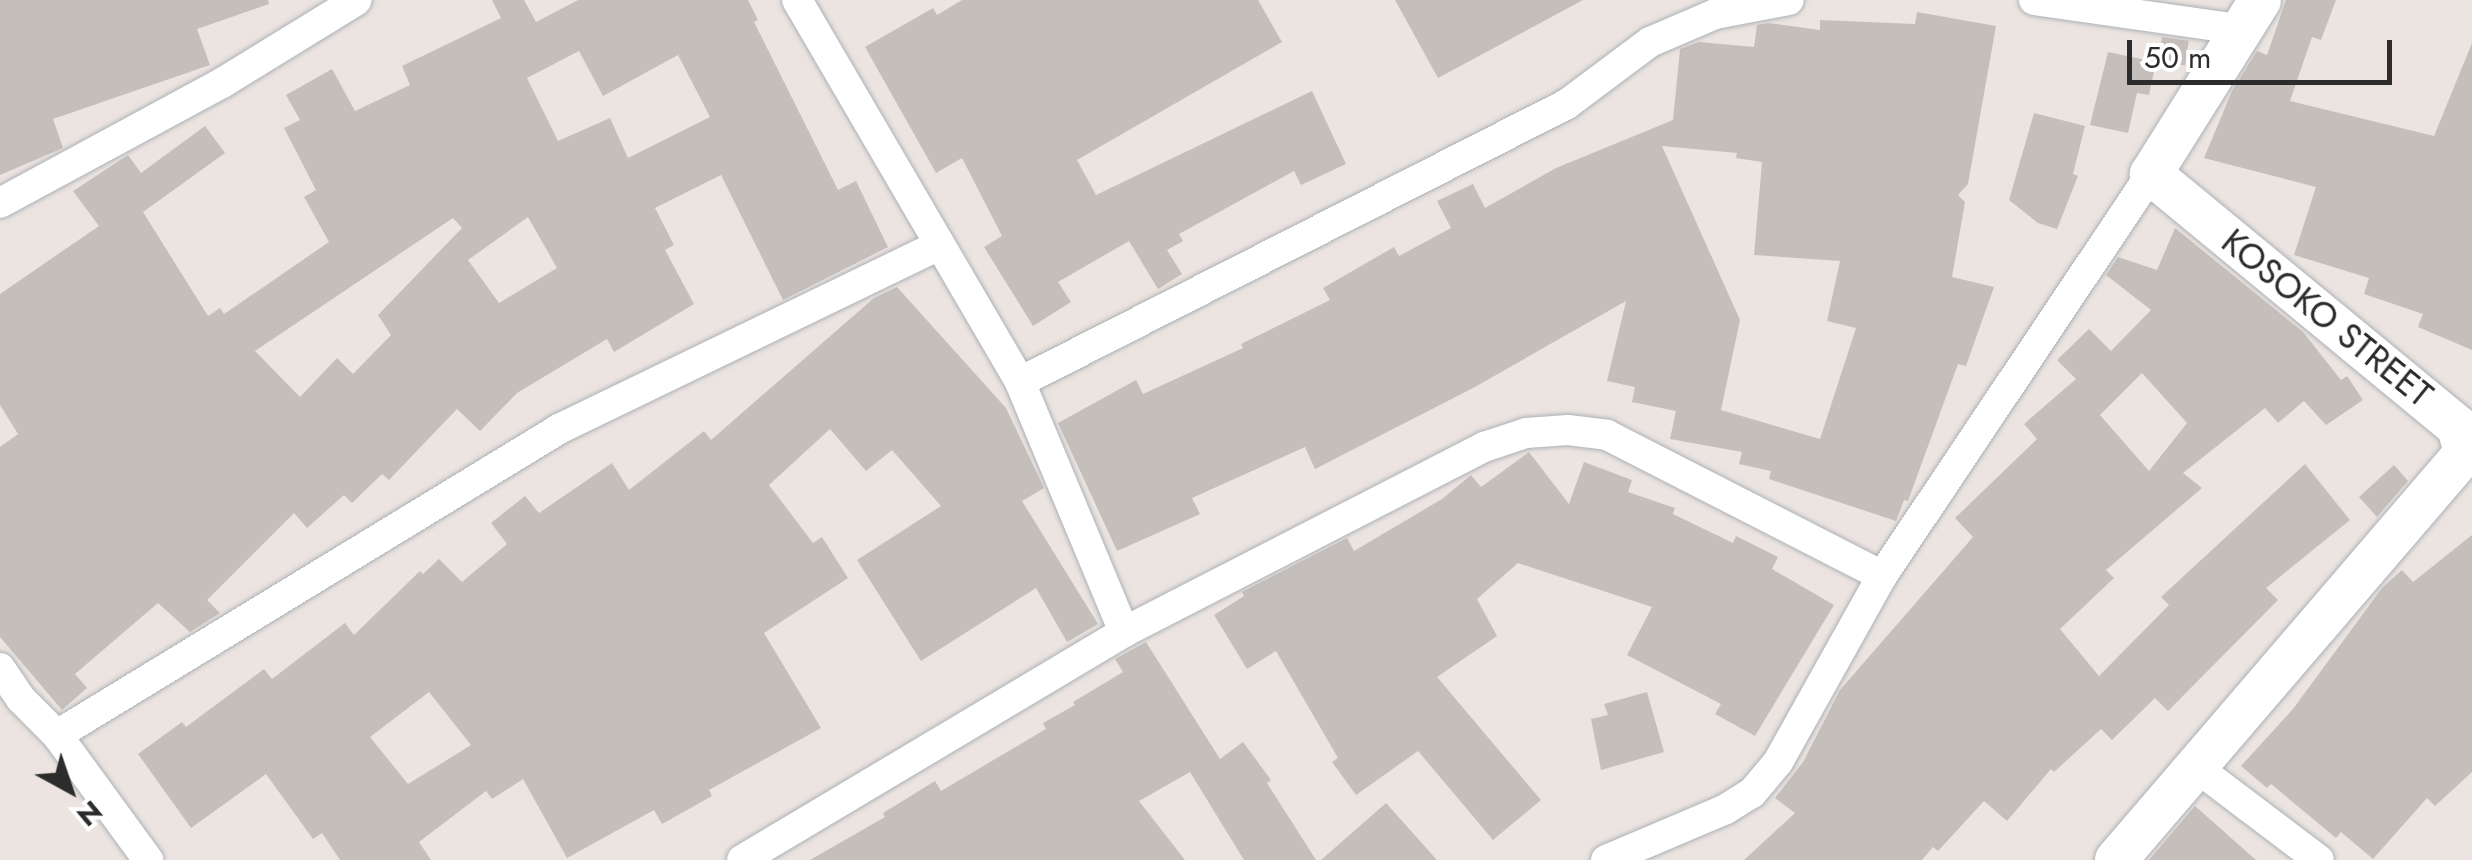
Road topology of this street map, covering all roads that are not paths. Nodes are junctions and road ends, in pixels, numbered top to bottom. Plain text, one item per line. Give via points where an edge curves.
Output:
1 (357, 0) edge
2 (798, 0) edge
3 (1789, 0) edge
4 (2034, 0) edge
5 (2252, 15) edge
6 (2151, 174) junction
7 (0, 203) edge
8 (940, 245) junction
9 (1020, 382) junction
10 (2465, 426) edge
11 (1882, 576) junction
12 (1124, 632) junction
13 (0, 668) edge
14 (11, 703) edge
15 (57, 735) junction
16 (2196, 768) junction
17 (148, 860) edge
18 (742, 860) edge
19 (1606, 860) edge
20 (2116, 860) edge
21 (2319, 860) edge

1 - 7 street via 222,84
2 - 8 street
3 - 9 street via 1715,14 1650,42 1567,104
4 - 5 street
5 - 6 street
6 - 10 street, KOSOKO STREET
6 - 11 street
8 - 9 street
8 - 15 street via 559,429
9 - 12 street
10 - 16 street, KOSOKO STREET via 2466,453
11 - 12 street via 1607,435 1526,433 1484,446
11 - 19 street via 1778,762 1752,792
12 - 18 street
13 - 14 street
14 - 15 street
15 - 17 street
16 - 20 street, KOSOKO STREET
16 - 21 street

